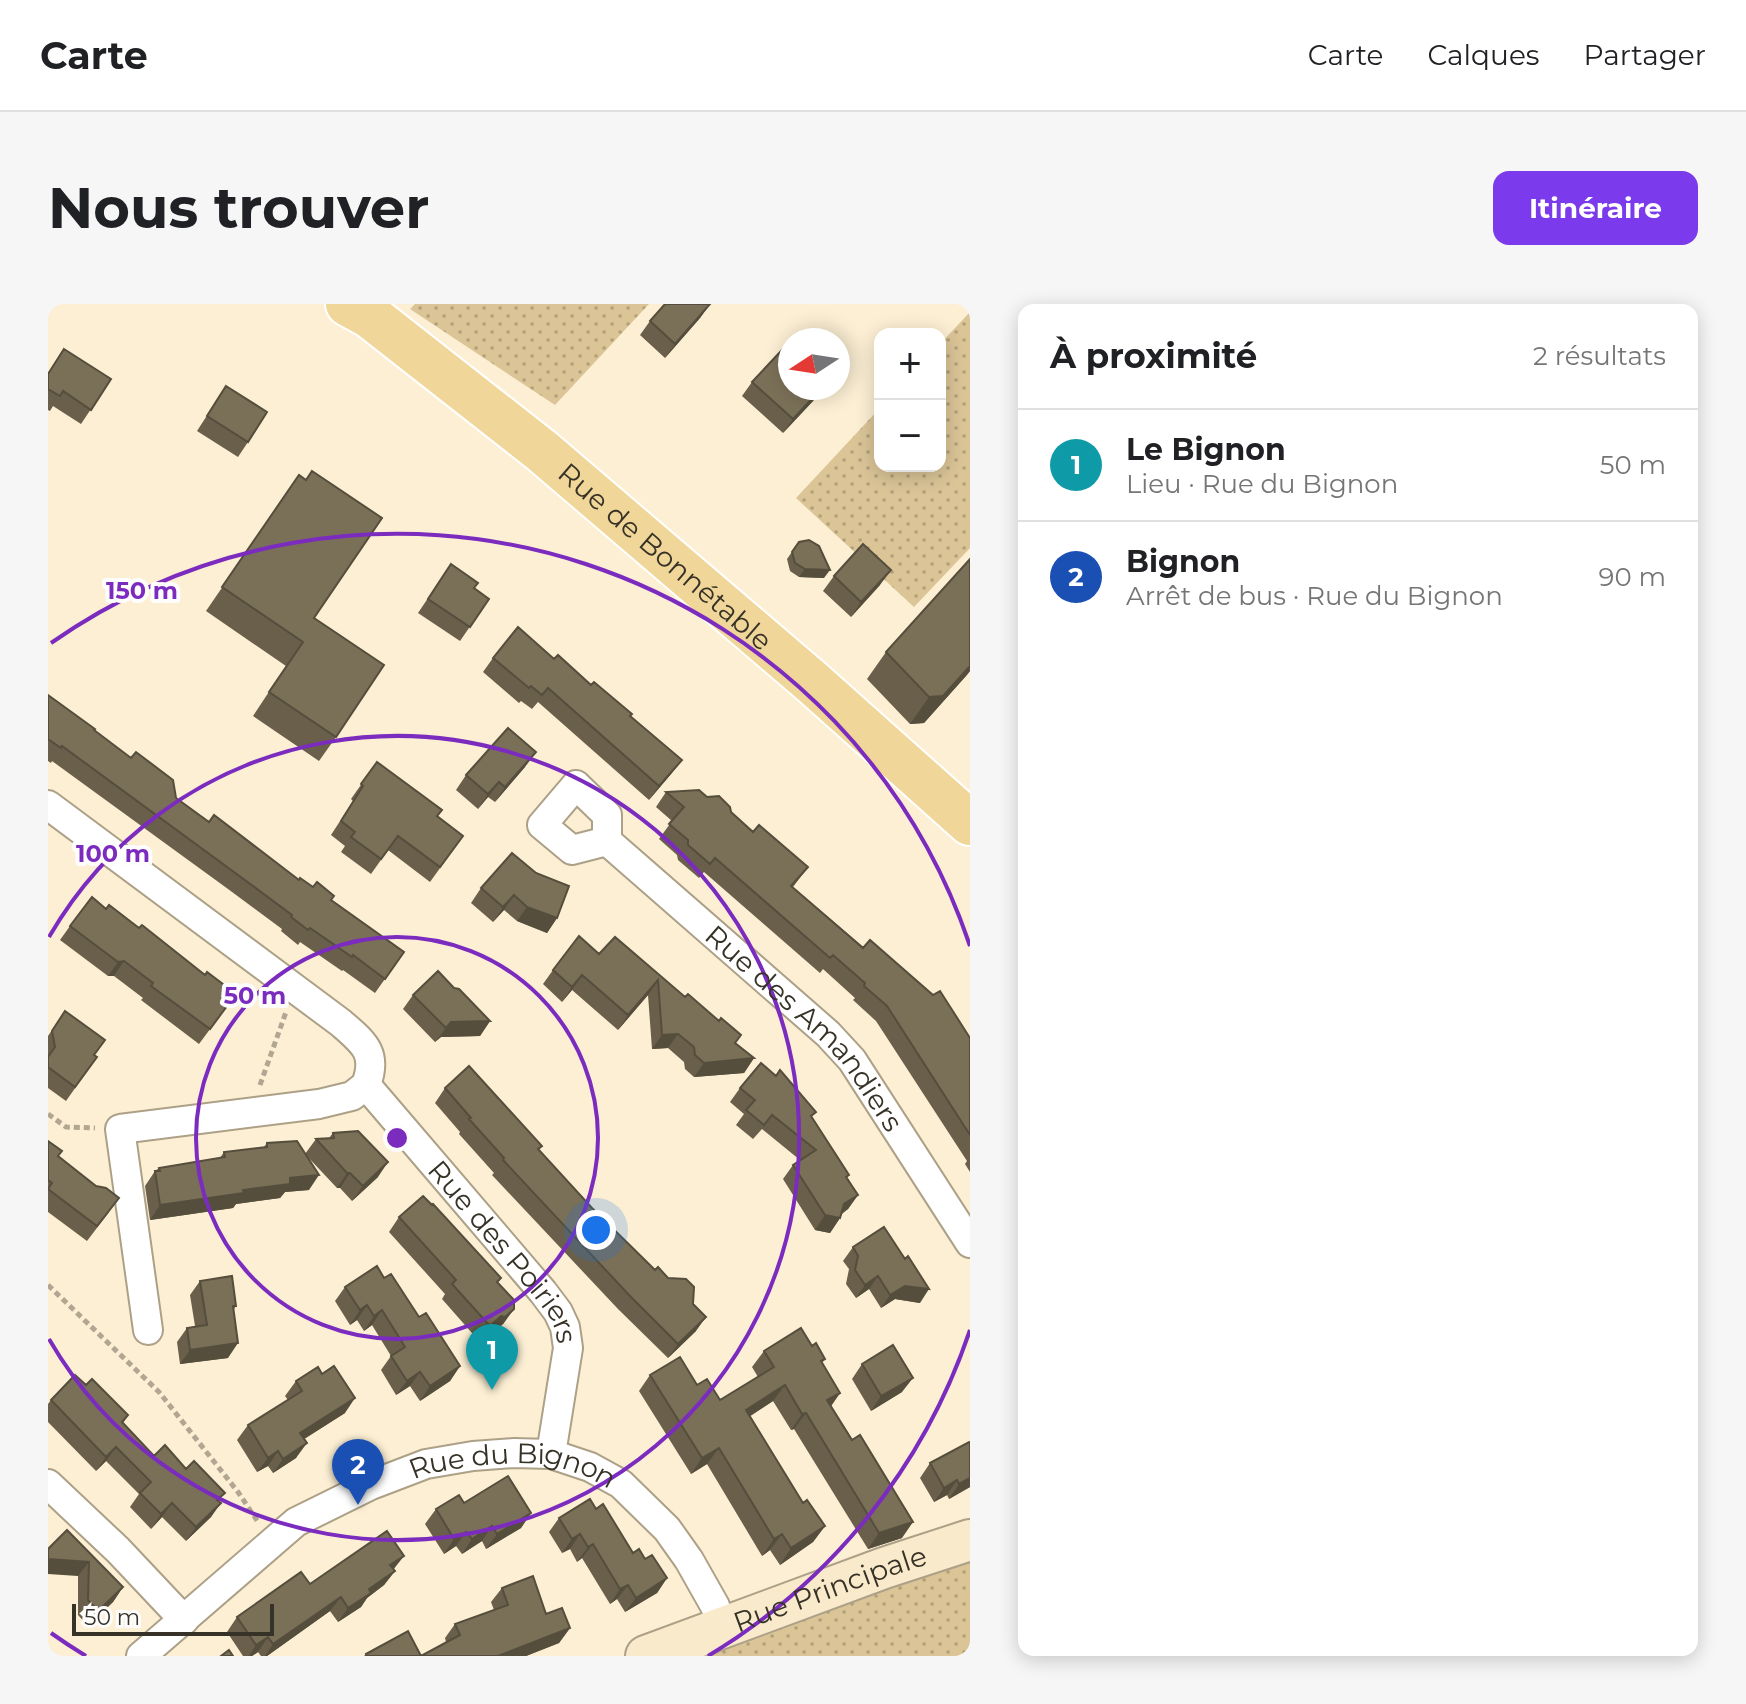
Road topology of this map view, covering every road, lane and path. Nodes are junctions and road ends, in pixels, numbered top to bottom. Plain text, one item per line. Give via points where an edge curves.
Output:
1 (348, 304) edge
2 (48, 805) edge
3 (970, 823) edge
4 (607, 841) dead end
5 (294, 988) junction
6 (366, 1085) junction
7 (250, 1113) junction
8 (48, 1114) edge
9 (120, 1129) junction
10 (970, 1243) edge
11 (48, 1285) edge
12 (148, 1330) dead end
13 (551, 1454) junction
14 (48, 1484) edge
15 (970, 1540) edge
16 (271, 1543) junction
17 (184, 1620) junction
18 (722, 1628) junction
19 (141, 1656) edge
20 (646, 1656) edge

1 - 3 main road, Rue de Bonnétable via 542,451
2 - 5 street
4 - 10 street, Rue des Amandiers via 852,1060
5 - 6 street via 363,1042 370,1055
5 - 7 path
6 - 7 street via 352,1096 319,1104
6 - 13 street, Rue des Poiriers via 558,1312 568,1348
7 - 9 street
8 - 9 path via 66,1127
9 - 12 street
11 - 16 path via 159,1392
13 - 16 street, Rue du Bignon via 473,1456 426,1464 296,1522
13 - 18 street, Rue du Bignon via 590,1467 643,1504 689,1560
14 - 17 street
15 - 18 street, Rue Principale
16 - 17 street, Rue du Bignon
17 - 19 street, Rue du Bignon
18 - 20 street, Rue Principale

